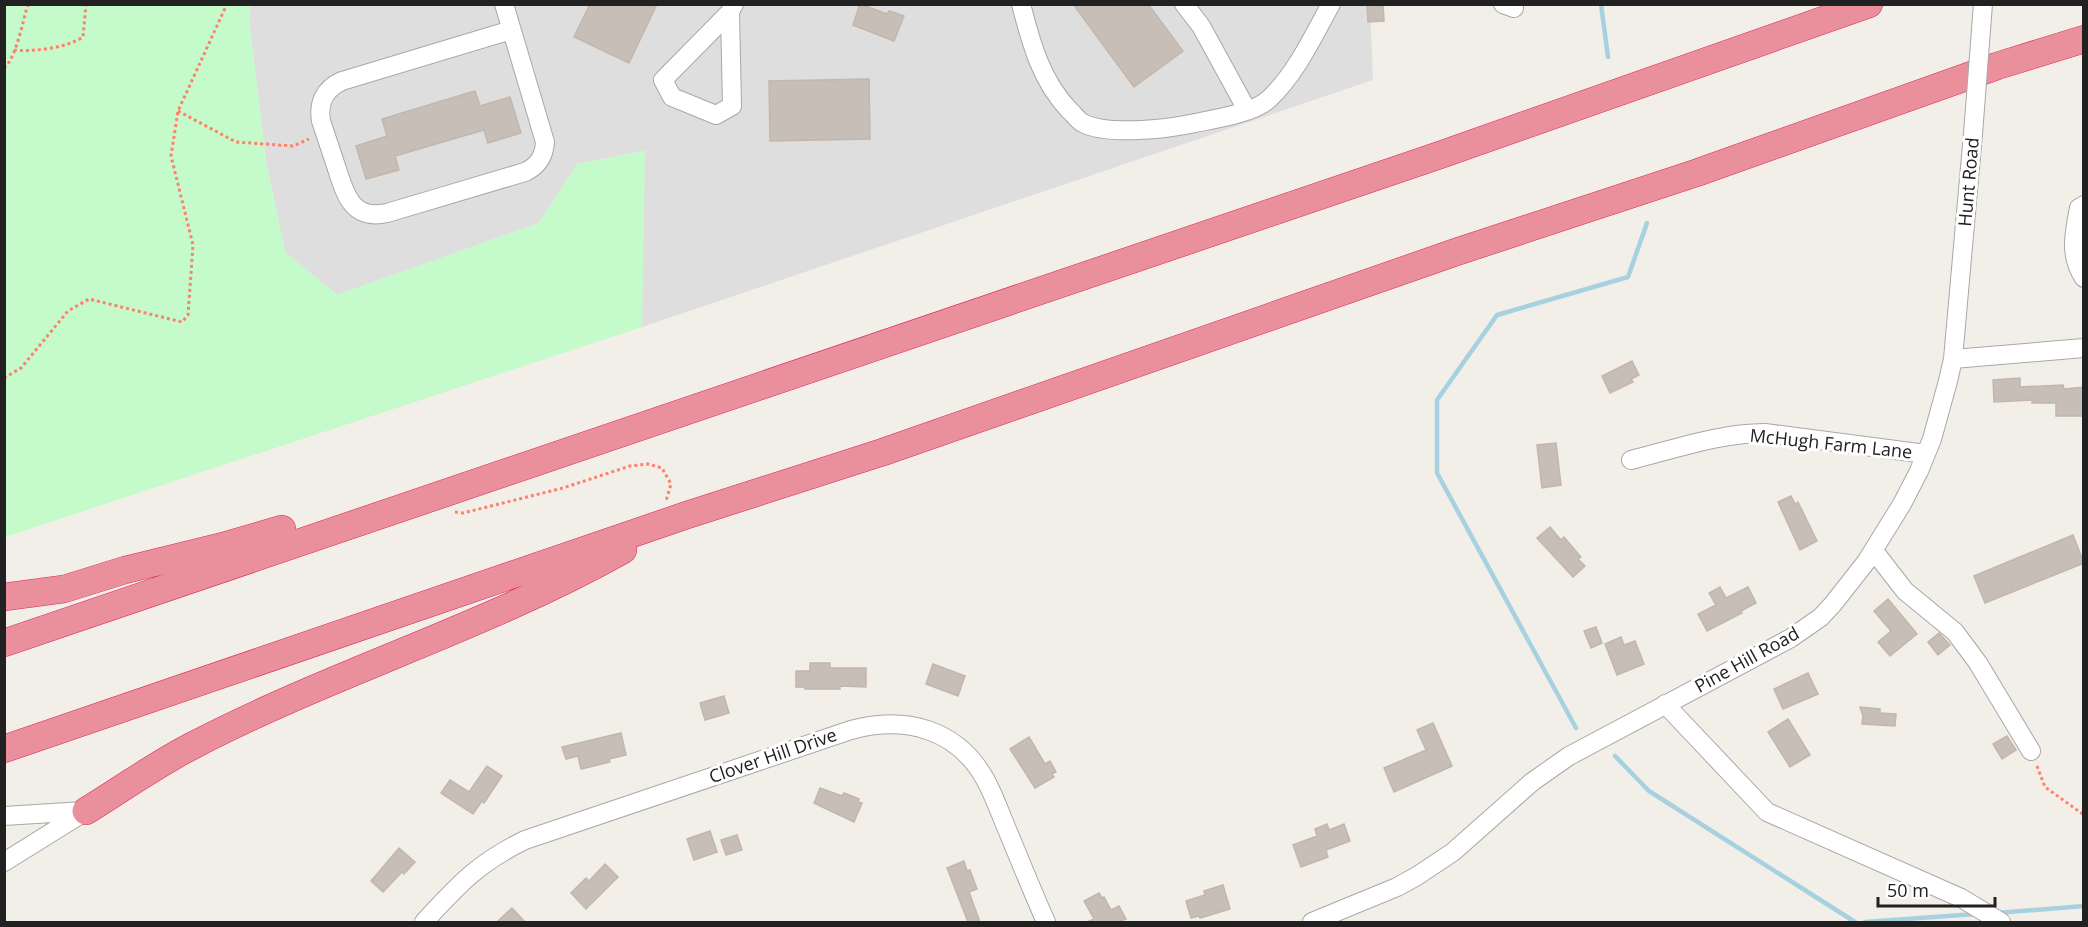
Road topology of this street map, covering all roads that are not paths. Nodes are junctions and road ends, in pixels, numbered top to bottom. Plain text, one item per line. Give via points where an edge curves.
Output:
1 (504, 4) edge
2 (1021, 4) edge
3 (1184, 4) edge
4 (1331, 4) edge
5 (1869, 4) edge
6 (1983, 4) edge
7 (732, 8) edge
8 (512, 30) junction
9 (2084, 39) edge
10 (1247, 110) junction
11 (2084, 205) edge
12 (2084, 278) edge
13 (2084, 348) edge
14 (1953, 359) junction
15 (566, 451) junction
16 (1926, 454) junction
17 (1631, 460) dead end
18 (687, 515) junction
19 (1874, 551) junction
20 (4, 597) edge
21 (4, 643) edge
22 (1665, 704) junction
23 (4, 749) edge
24 (2031, 751) road end
25 (86, 811) junction
26 (4, 816) edge
27 (4, 862) edge
28 (1991, 918) edge
29 (424, 922) edge
30 (1046, 922) edge
31 (1312, 922) edge

1 - 8 street
2 - 10 street via 1033,51 1049,85 1082,123 1112,131 1154,129
3 - 10 street
4 - 10 street via 1295,67 1267,101
5 - 15 highway via 1437,156
6 - 14 street, Hunt Road, bridge
7 - 7 street via 663,80 672,97 716,115 732,106
8 - 8 street via 335,84 327,91 319,110 345,195 354,207 371,215 387,213 533,168 542,157 545,142
9 - 18 highway via 1996,66 883,452
11 - 12 street via 2079,208 2073,241 2077,268
13 - 14 street
14 - 16 street, Pine Hill Road
15 - 20 highway via 64,589
15 - 21 highway
16 - 17 street, McHugh Farm Lane via 1746,433
16 - 19 street, Pine Hill Road
18 - 23 highway
18 - 25 highway via 579,575 476,623 315,688 189,747
19 - 22 street, Pine Hill Road via 1821,617 1768,650
19 - 24 street via 1905,591 1955,632
22 - 28 street via 1767,812 1960,898
22 - 31 street, Pine Hill Road via 1550,769 1436,865 1397,887
25 - 26 street
25 - 27 street
29 - 30 street, Clover Hill Drive via 477,868 525,840 851,730 888,723 915,726 940,735 975,764 990,789

